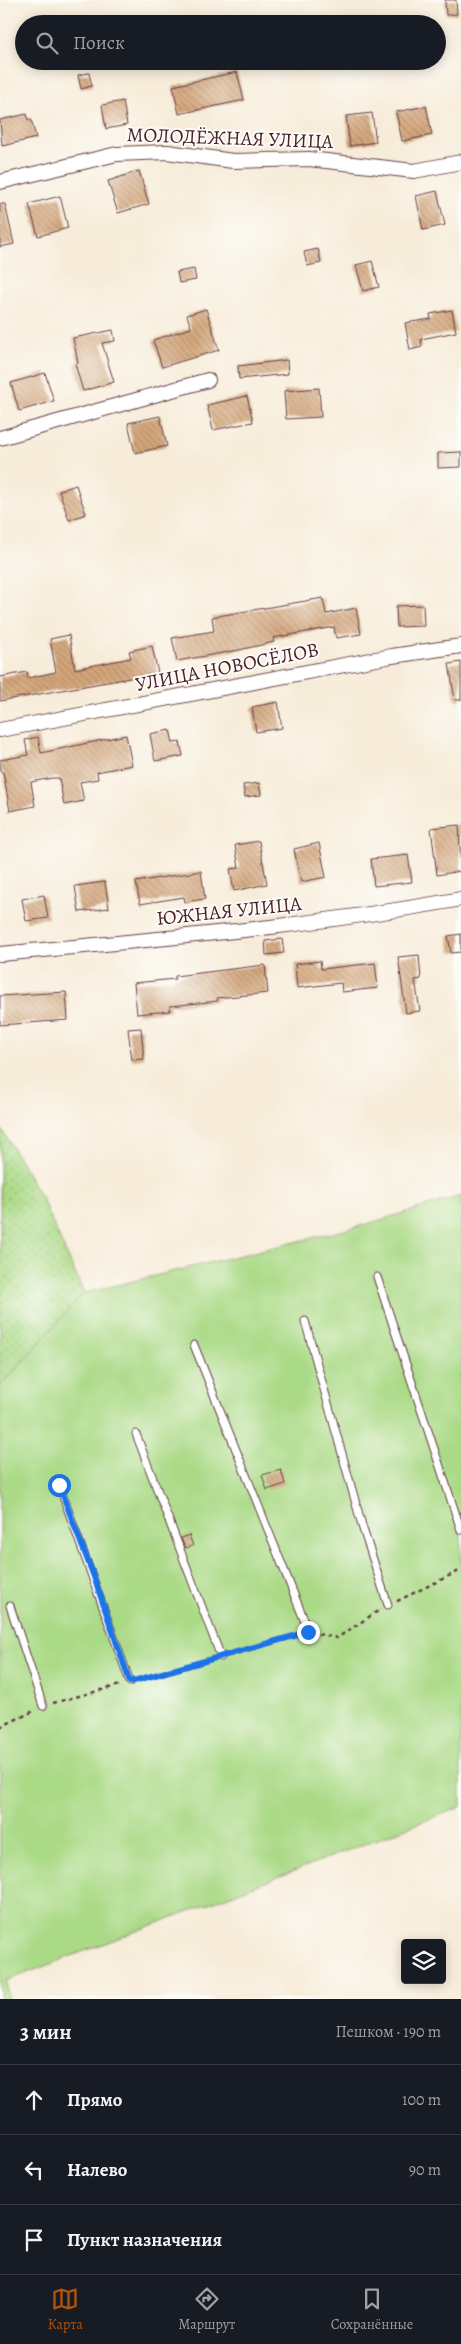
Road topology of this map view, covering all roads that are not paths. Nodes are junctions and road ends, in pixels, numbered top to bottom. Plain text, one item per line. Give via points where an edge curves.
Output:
1 (461, 162) edge
2 (0, 182) edge
3 (208, 380) dead end
4 (0, 438) edge
5 (461, 646) edge
6 (0, 730) edge
7 (461, 898) edge
8 (0, 954) edge
9 (377, 1277) dead end
10 (305, 1321) dead end
11 (194, 1345) dead end
12 (136, 1434) dead end
13 (59, 1485) dead end
14 (461, 1530) edge
15 (388, 1605) road end
16 (10, 1606) dead end
17 (308, 1632) road end
18 (221, 1657) road end
19 (130, 1682) road end
20 (43, 1706) road end

1 - 2 street, МОЛОДЁЖНАЯ УЛИЦА via 414,171 310,159 233,161 167,152 133,153
3 - 4 street
5 - 6 street, УЛИЦА НОВОСЁЛОВ
7 - 8 street, ЮЖНАЯ УЛИЦА via 391,912 253,930
9 - 14 lane
10 - 15 lane via 363,1529
11 - 17 lane
12 - 18 lane
13 - 19 lane
16 - 20 lane

